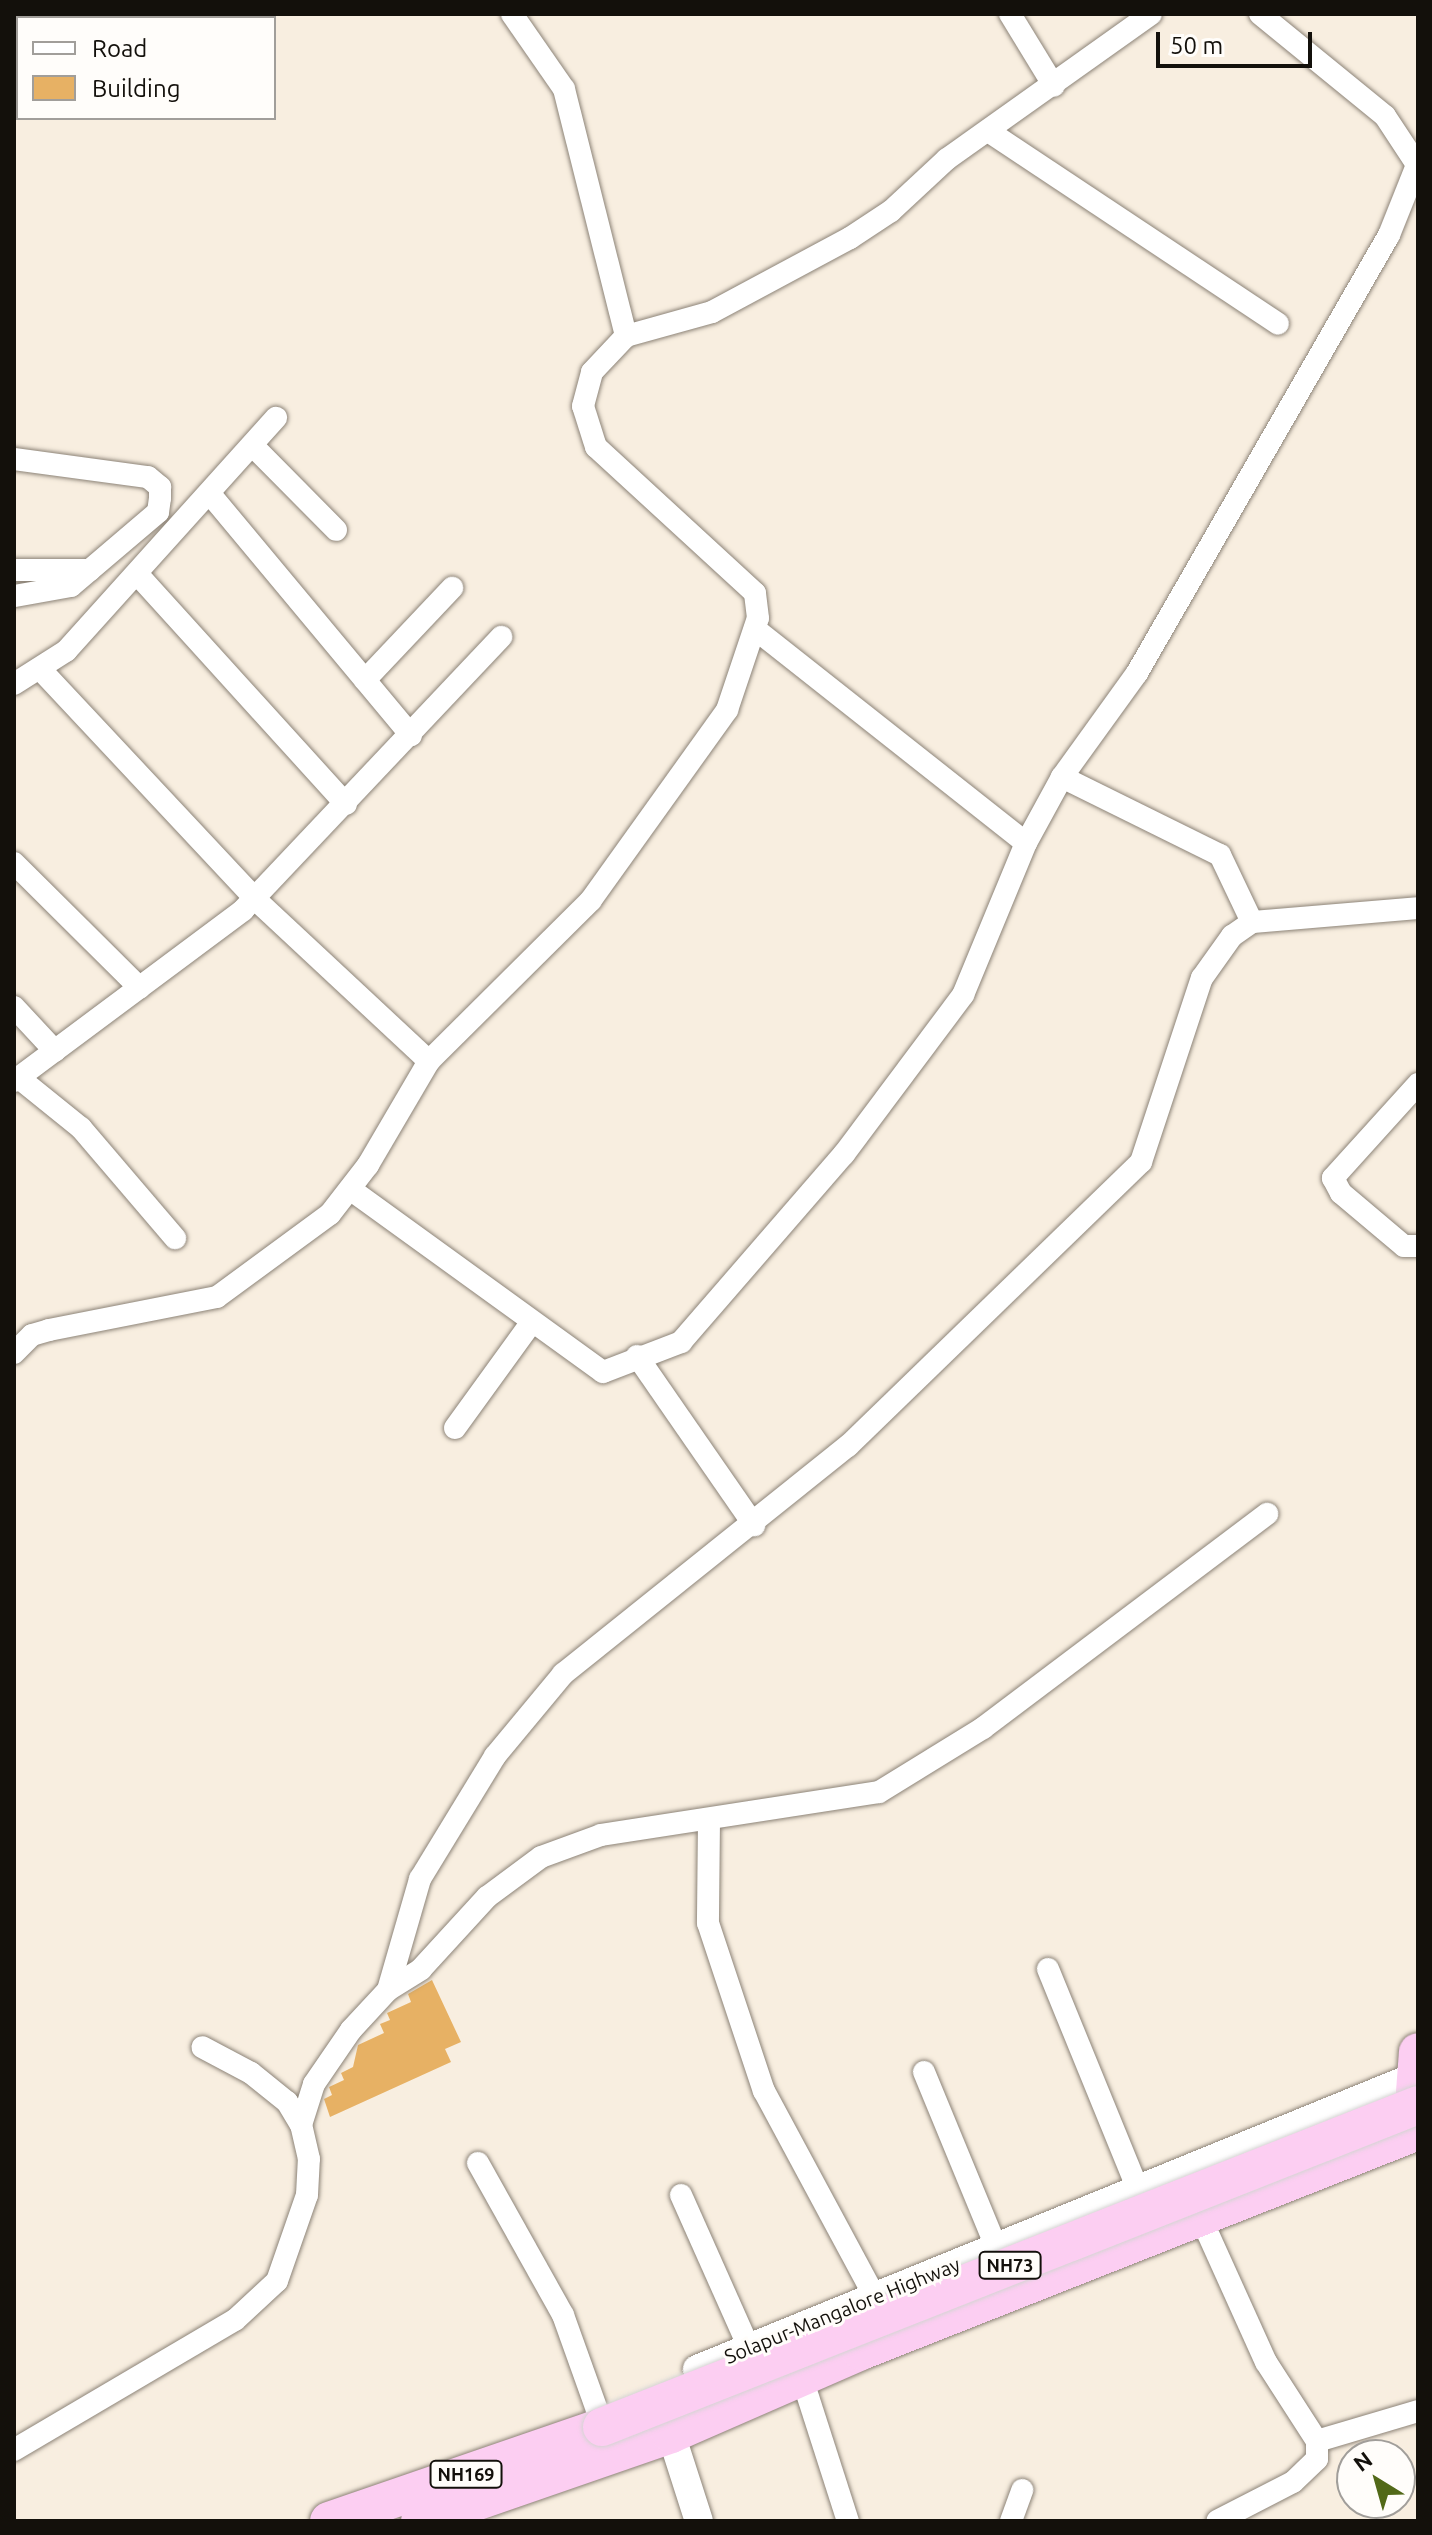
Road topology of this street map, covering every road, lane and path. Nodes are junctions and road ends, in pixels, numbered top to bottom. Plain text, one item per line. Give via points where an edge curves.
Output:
1 (512, 14) edge
2 (1010, 14) edge
3 (1151, 14) edge
4 (1260, 14) edge
5 (1054, 86) junction
6 (988, 131) junction
7 (1417, 166) edge
8 (1278, 324) dead end
9 (626, 336) junction
10 (276, 418) dead end
11 (253, 446) junction
12 (14, 459) edge
13 (210, 494) junction
14 (336, 530) dead end
15 (14, 570) edge
16 (90, 570) junction
17 (139, 576) junction
18 (452, 588) dead end
19 (14, 596) edge
20 (755, 629) junction
21 (501, 637) dead end
22 (42, 671) junction
23 (365, 680) junction
24 (14, 684) edge
25 (411, 735) junction
26 (1062, 777) junction
27 (346, 804) junction
28 (1026, 843) junction
29 (14, 863) edge
30 (255, 899) junction
31 (1418, 908) edge
32 (1252, 922) junction
33 (140, 988) junction
34 (14, 1007) edge
35 (55, 1051) junction
36 (429, 1061) junction
37 (17, 1080) edge
38 (1418, 1084) edge
39 (350, 1189) junction
40 (175, 1238) dead end
41 (1418, 1246) edge
42 (531, 1323) junction
43 (14, 1353) edge
44 (637, 1356) junction
45 (455, 1428) dead end
46 (1267, 1514) dead end
47 (754, 1525) junction
48 (709, 1820) junction
49 (1048, 1969) dead end
50 (388, 1990) junction
51 (202, 2047) dead end
52 (924, 2072) dead end
53 (1417, 2095) edge
54 (301, 2125) junction
55 (478, 2163) dead end
56 (1137, 2187) junction
57 (681, 2195) dead end
58 (1200, 2216) junction
59 (996, 2247) junction
60 (875, 2297) junction
61 (749, 2348) junction
62 (802, 2378) junction
63 (1418, 2411) edge
64 (600, 2418) junction
65 (671, 2434) junction
66 (1317, 2441) junction
67 (14, 2450) edge
68 (1022, 2490) dead end
69 (329, 2521) edge
70 (420, 2521) edge
71 (699, 2521) edge
72 (848, 2521) edge
73 (1011, 2521) edge
74 (1217, 2521) edge

1 - 9 street via 564,89
2 - 5 street
3 - 5 street
4 - 7 street via 1385,116
5 - 6 street
6 - 8 street
6 - 9 street via 891,211 770,285 712,312
7 - 26 street via 1389,235 1137,673
9 - 20 street via 592,372 583,406 596,447 741,573 755,593
10 - 11 street
11 - 13 street
11 - 14 street
12 - 16 street via 148,477 160,487 158,512
13 - 17 street
13 - 23 street
15 - 16 street
16 - 19 street via 50,594
17 - 22 street
17 - 27 street
18 - 23 street
20 - 28 street
20 - 36 street via 727,710 671,797 591,900
21 - 25 street
22 - 24 street
22 - 30 street
23 - 25 street
25 - 27 street
26 - 28 street
26 - 32 street via 1220,855
27 - 30 street
28 - 44 street via 963,995 844,1154 681,1342
29 - 33 street
30 - 33 street
30 - 36 street
31 - 32 street
32 - 47 street via 1232,936 1202,978 1141,1162 848,1446
33 - 35 street
34 - 35 street
35 - 37 street
36 - 39 street
37 - 40 street via 81,1128
38 - 41 street via 1333,1178 1341,1193 1404,1246
39 - 42 street via 520,1308
39 - 43 street via 330,1214 217,1297 49,1330 32,1335
42 - 44 street via 603,1372
42 - 45 street
44 - 47 street
46 - 48 street via 923,1768 879,1792
47 - 50 street via 563,1674 495,1756 420,1879
48 - 50 street via 601,1835 541,1857 487,1897 421,1969
48 - 60 street via 708,1923 764,2091
49 - 56 street
50 - 54 street via 314,2084
51 - 54 street via 251,2073 287,2102
52 - 59 street
53 - 56 street, Solapur-Mangalore Highway via 1342,2105
53 - 58 highway, NH169
53 - 64 highway, NH73, bridge
54 - 67 street via 309,2159 307,2195 277,2281 235,2320
55 - 64 street via 563,2315
56 - 59 street, Solapur-Mangalore Highway
57 - 61 street
58 - 62 highway, NH169
58 - 66 street via 1266,2362
59 - 60 street, Solapur-Mangalore Highway
60 - 61 street, Solapur-Mangalore Highway
61 - 64 street, Solapur-Mangalore Highway
62 - 65 highway, NH169
62 - 72 street
63 - 66 street
64 - 69 highway, NH169 via 479,2469
65 - 70 highway, NH169
65 - 71 street
66 - 74 street via 1317,2459 1293,2482
68 - 73 street

